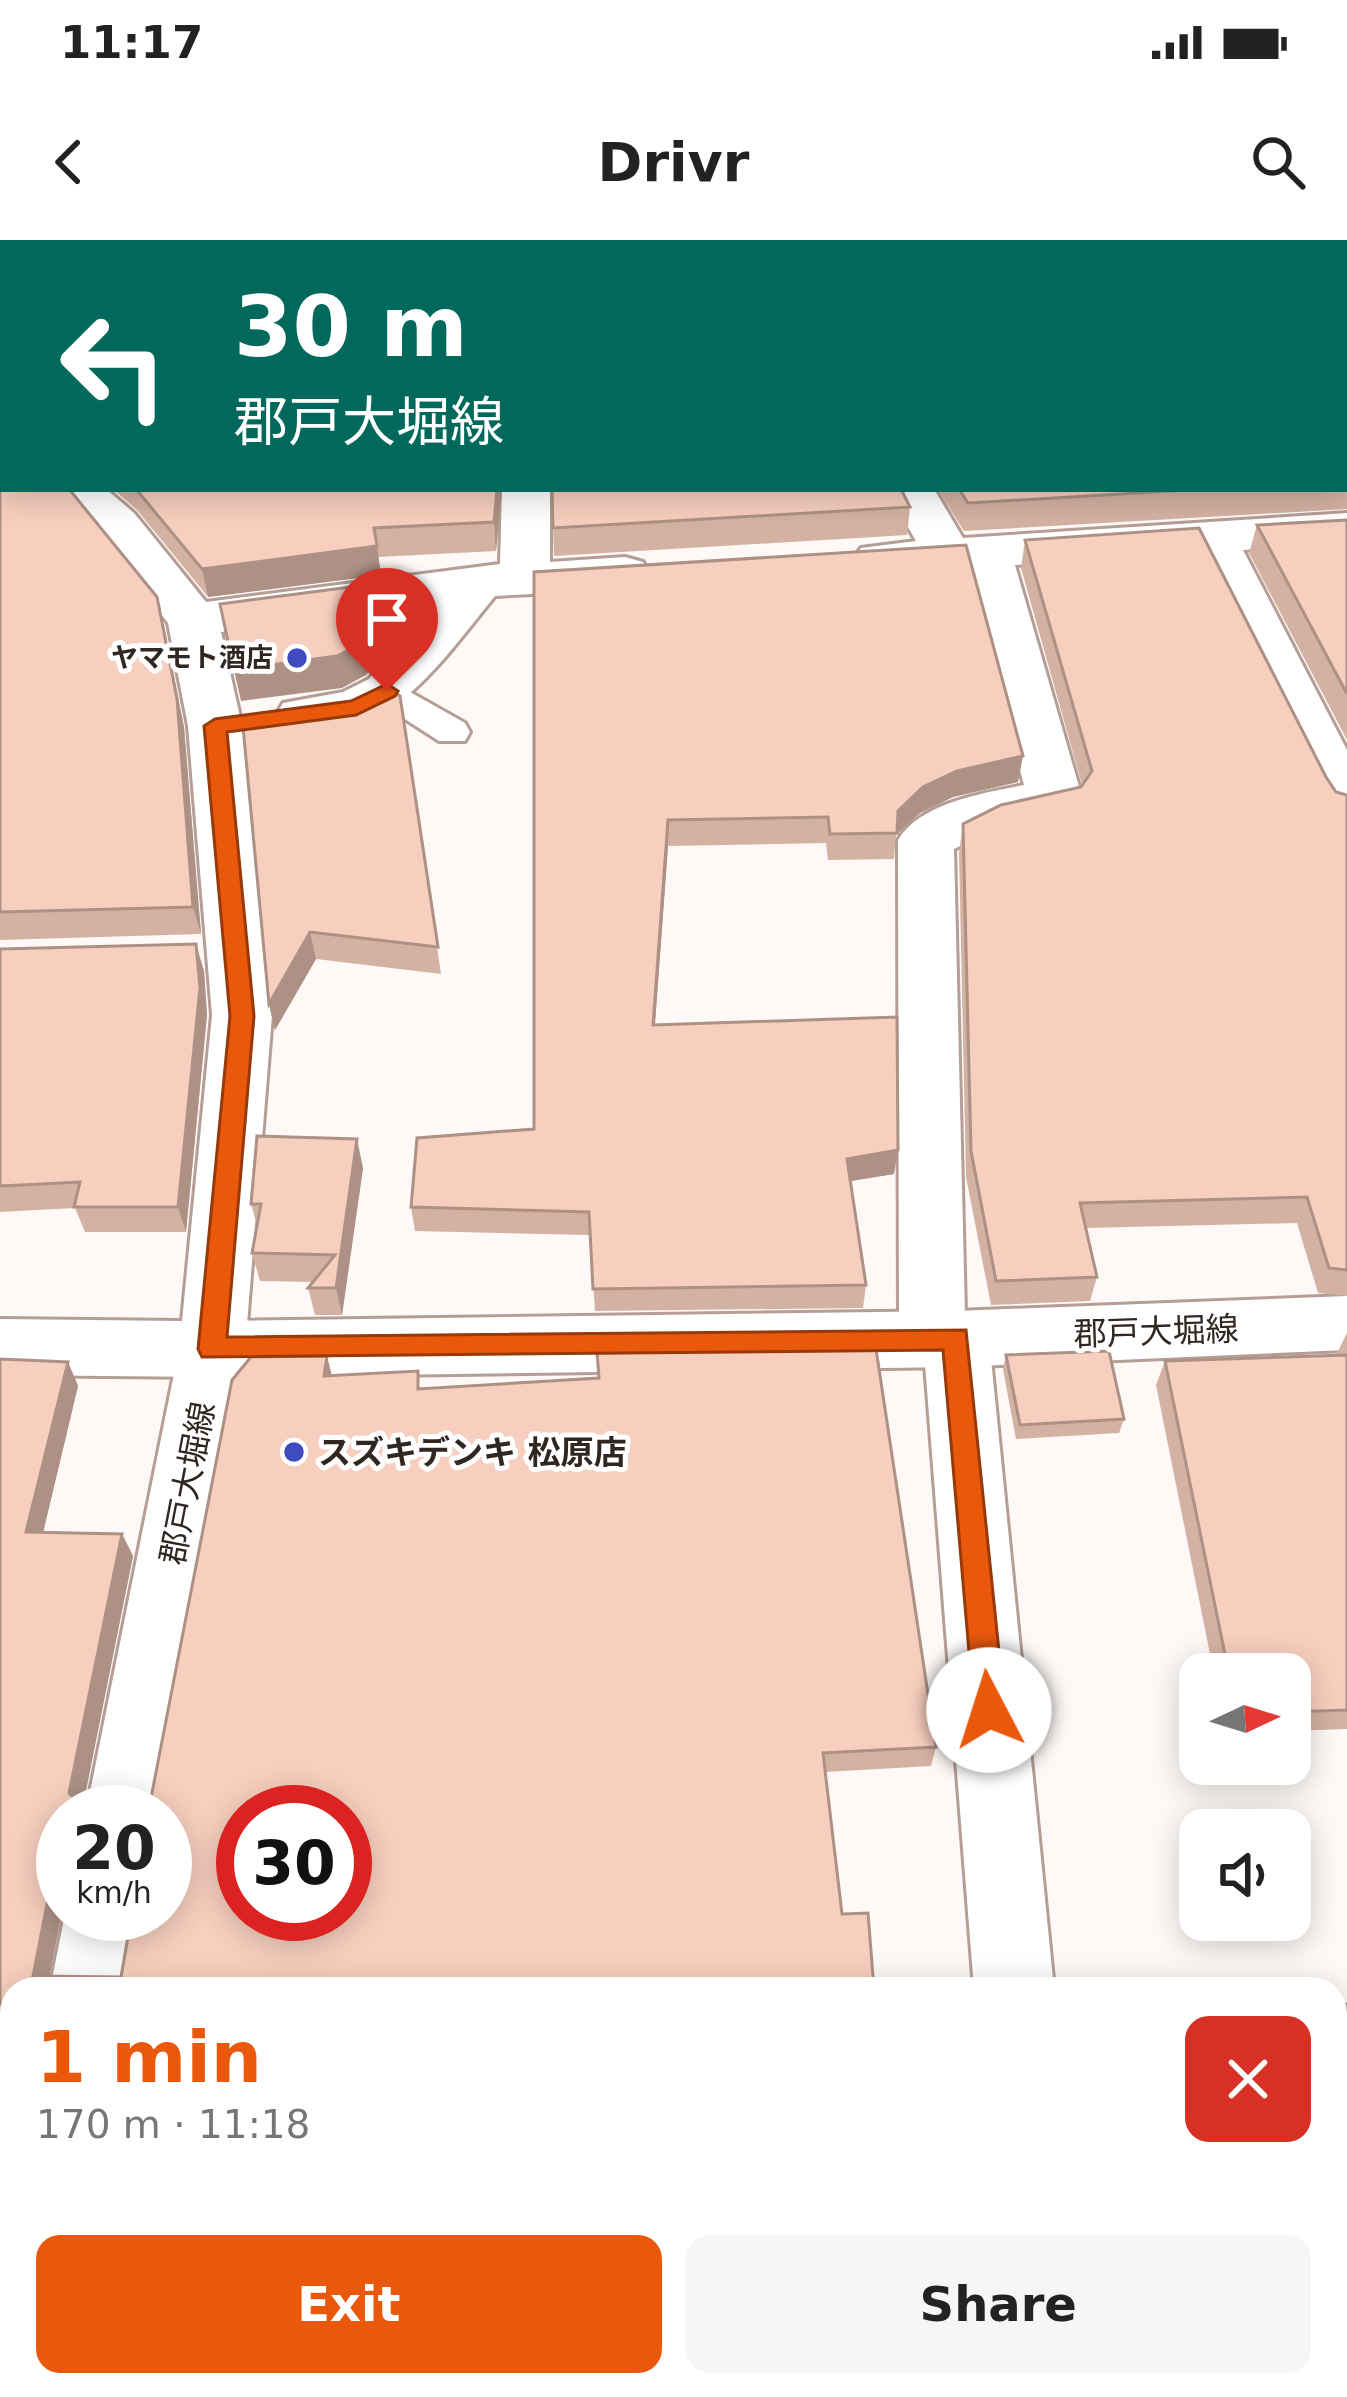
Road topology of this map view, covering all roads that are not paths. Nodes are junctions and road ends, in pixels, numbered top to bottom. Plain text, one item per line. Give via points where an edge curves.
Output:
1 (81, 492) edge
2 (525, 492) edge
3 (913, 492) edge
4 (1104, 492) edge
5 (1347, 528) edge
6 (1214, 540) junction
7 (1124, 545) junction
8 (968, 554) junction
9 (831, 561) edge
10 (666, 571) edge
11 (503, 580) junction
12 (193, 620) junction
13 (387, 691) junction
14 (215, 726) junction
15 (452, 731) dead end
16 (1347, 803) edge
17 (1347, 1323) edge
18 (944, 1339) junction
19 (0, 1347) edge
20 (212, 1349) junction
21 (129, 1785) edge
22 (99, 1941) edge
23 (92, 1977) edge
24 (1013, 1977) edge

1 - 12 street
2 - 11 street
3 - 8 street
4 - 7 street
5 - 6 street
6 - 7 street
6 - 16 street
7 - 8 street
8 - 9 street
8 - 18 street via 1055,797 980,813 926,840
10 - 11 street
11 - 12 street
11 - 13 street
12 - 14 street
13 - 14 street via 356,708
13 - 15 lane
14 - 20 street via 213,953 242,1016
17 - 18 street, 郡戸大堀線
18 - 20 street, 郡戸大堀線
18 - 24 street
19 - 20 street
20 - 21 street, 郡戸大堀線
22 - 23 street

